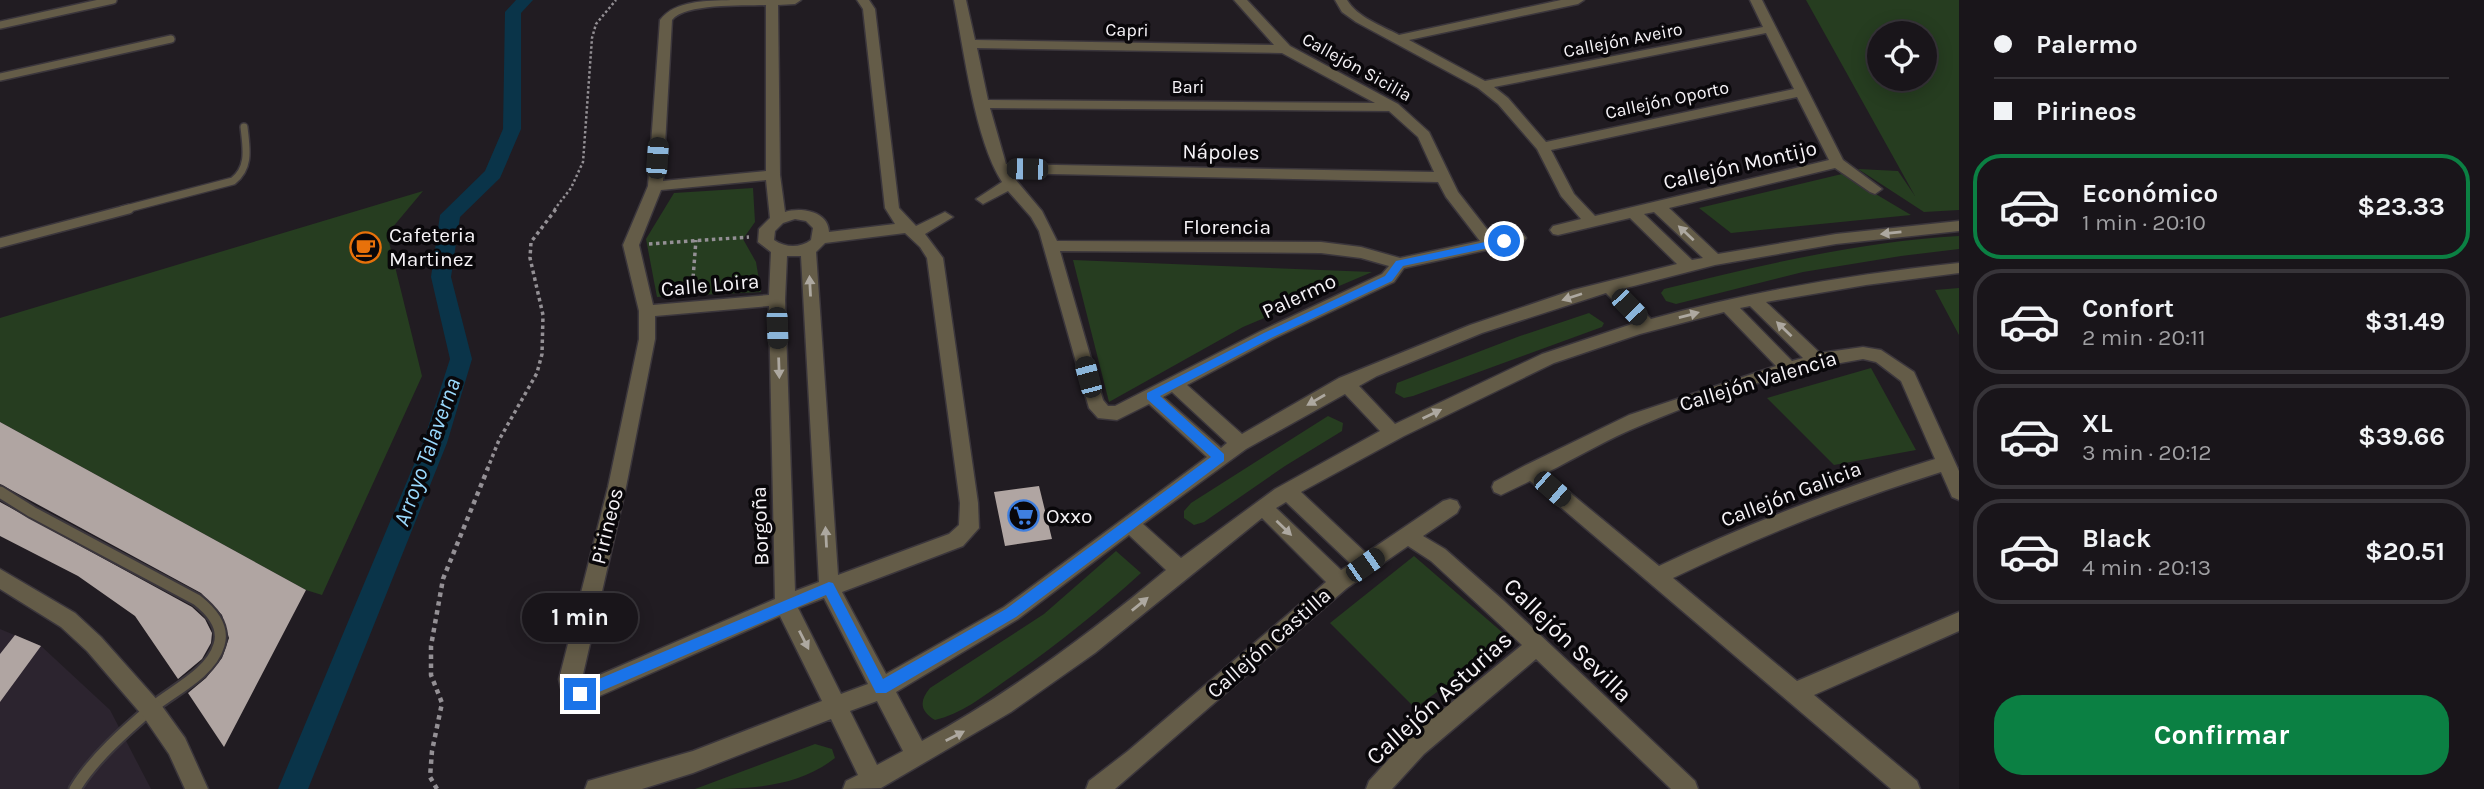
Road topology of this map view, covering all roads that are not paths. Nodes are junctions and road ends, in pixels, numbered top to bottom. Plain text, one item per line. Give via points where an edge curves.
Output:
1 (113, 0) edge
2 (796, 0) edge
3 (863, 0) edge
4 (960, 0) edge
5 (1240, 0) edge
6 (1341, 0) edge
7 (1578, 0) edge
8 (1756, 0) edge
9 (772, 1) edge
10 (0, 25) edge
11 (1770, 29) junction
12 (1398, 38) junction
13 (170, 39) dead end
14 (968, 44) junction
15 (1285, 49) junction
16 (0, 77) edge
17 (1483, 85) junction
18 (1800, 92) junction
19 (982, 104) junction
20 (1393, 107) junction
21 (244, 127) dead end
22 (1542, 146) junction
23 (1836, 163) junction
24 (1000, 168) junction
25 (773, 176) junction
26 (1441, 177) junction
27 (1010, 184) junction
28 (656, 186) junction
29 (1875, 189) dead end
30 (983, 199) dead end
31 (1657, 206) junction
32 (1633, 212) junction
33 (946, 217) dead end
34 (778, 219) junction
35 (1591, 222) junction
36 (1959, 226) edge
37 (1558, 230) dead end
38 (911, 231) junction
39 (1518, 239) dead end
40 (0, 243) edge
41 (814, 243) junction
42 (1490, 244) junction
43 (1053, 246) junction
44 (779, 251) junction
45 (1715, 260) junction
46 (1399, 264) junction
47 (1689, 267) junction
48 (1959, 268) edge
49 (1610, 287) junction
50 (1752, 298) junction
51 (776, 300) junction
52 (1727, 305) junction
53 (647, 311) junction
54 (1648, 327) junction
55 (1816, 360) junction
56 (1788, 368) junction
57 (1345, 383) junction
58 (1175, 384) junction
59 (1151, 396) junction
60 (1393, 433) junction
61 (1240, 444) junction
62 (1219, 457) junction
63 (1946, 463) junction
64 (1531, 471) junction
65 (1501, 487) dead end
66 (1287, 491) junction
67 (0, 492) edge
68 (1959, 492) edge
69 (1263, 507) junction
70 (1450, 507) dead end
71 (1129, 523) junction
72 (1407, 536) junction
73 (1365, 565) junction
74 (1181, 571) junction
75 (1656, 577) junction
76 (0, 578) edge
77 (1340, 582) junction
78 (829, 587) junction
79 (785, 604) junction
80 (1959, 621) edge
81 (1536, 646) junction
82 (881, 688) junction
83 (1794, 692) junction
84 (838, 708) junction
85 (151, 709) junction
86 (917, 755) junction
87 (864, 784) edge
88 (1677, 786) edge
89 (197, 788) edge
90 (75, 789) edge
91 (596, 789) edge
92 (1097, 789) edge
93 (1377, 789) edge
94 (1909, 789) edge

1 - 10 lane
2 - 9 street
3 - 38 street, Pirineos via 869,9 892,208 896,219
4 - 14 street
5 - 15 street, Callejón Sicilia
6 - 12 street via 1360,19
7 - 12 street
8 - 11 street, Callejón Montijo
9 - 25 street
9 - 28 street via 689,6 666,20
11 - 17 street, Callejón Aveiro
11 - 18 street, Callejón Montijo
12 - 17 street
13 - 16 lane
14 - 15 street, Capri
14 - 19 street
15 - 20 street, Callejón Sicilia
17 - 22 street
18 - 22 street, Callejón Oporto
18 - 23 street, Callejón Montijo
19 - 20 street, Bari
19 - 24 street
20 - 26 street, Callejón Sicilia via 1424,135
21 - 40 lane via 247,166 243,176 233,181
22 - 35 street via 1568,196
23 - 29 street
23 - 31 street, Callejón Montijo
24 - 26 street, Nápoles
24 - 27 street
25 - 28 street
25 - 34 street
26 - 42 street, Callejón Sicilia
27 - 30 street
27 - 43 street via 1037,214
28 - 53 street, Pirineos via 631,245
31 - 32 street, Callejón Montijo
45 -> 31 street
32 - 35 street, Callejón Montijo
32 - 47 street
33 - 38 street
34 - 41 street via 795,214 811,217 821,226
34 - 44 street via 765,235 766,242
35 - 37 street, Callejón Montijo
36 -> 45 street via 1836,239
38 - 41 street
38 - 78 street, Pirineos via 931,247 935,258 971,522 956,540
39 - 42 street, Palermo
41 - 44 street via 789,253
78 -> 41 street
42 - 46 street, Palermo
43 - 46 street, Florencia via 1309,248 1357,251
43 - 59 street, Palermo via 1095,403 1104,413 1117,413
44 - 51 street, Borgoña
45 - 47 street
46 - 58 street, Palermo via 1388,278
47 - 49 street
48 - 50 street via 1875,276
49 - 54 street
49 -> 57 street via 1476,329
50 - 52 street
55 -> 50 street
51 - 53 street, Calle Loira
51 -> 79 street, Borgoña
54 -> 52 street
52 - 56 street
53 - 79 street, Pirineos via 637,394 570,679 572,691 586,692
60 -> 54 street via 1579,347
55 - 56 street, Callejón Valencia
55 - 63 street, Callejón Valencia via 1863,353 1881,356 1895,365 1908,377
56 - 64 street, Callejón Valencia via 1636,420
57 - 60 street
57 -> 61 street
58 - 59 street, Palermo
58 - 61 street
59 - 62 street
60 - 66 street
61 - 62 street
62 - 71 street
63 - 68 street, Callejón Valencia
63 - 75 street, Callejón Galicia via 1824,503
64 - 65 street, Callejón Valencia
64 - 75 street
66 - 69 street
66 - 73 street
67 - 85 lane via 210,610 219,624 219,648 211,660
69 - 74 street
69 -> 77 street
70 - 72 street, Callejón Castilla
71 - 74 street
71 - 82 street via 1011,613
72 - 73 street, Callejón Castilla
72 - 81 street, Callejón Sevilla via 1438,555
73 - 77 street, Callejón Castilla
86 -> 74 street via 964,732 1086,647
75 - 83 street
76 - 85 street via 68,620
77 - 92 street, Callejón Castilla
78 - 79 street, Pirineos
78 - 82 street
79 -> 84 street, Borgoña
80 - 83 street
81 - 88 street, Callejón Sevilla
81 - 93 street, Callejón Asturias via 1416,746
82 - 84 street
82 - 86 street
83 - 94 street
84 - 87 street, Borgoña
84 - 91 street via 693,762
85 - 89 street
85 - 90 lane
86 - 87 street

